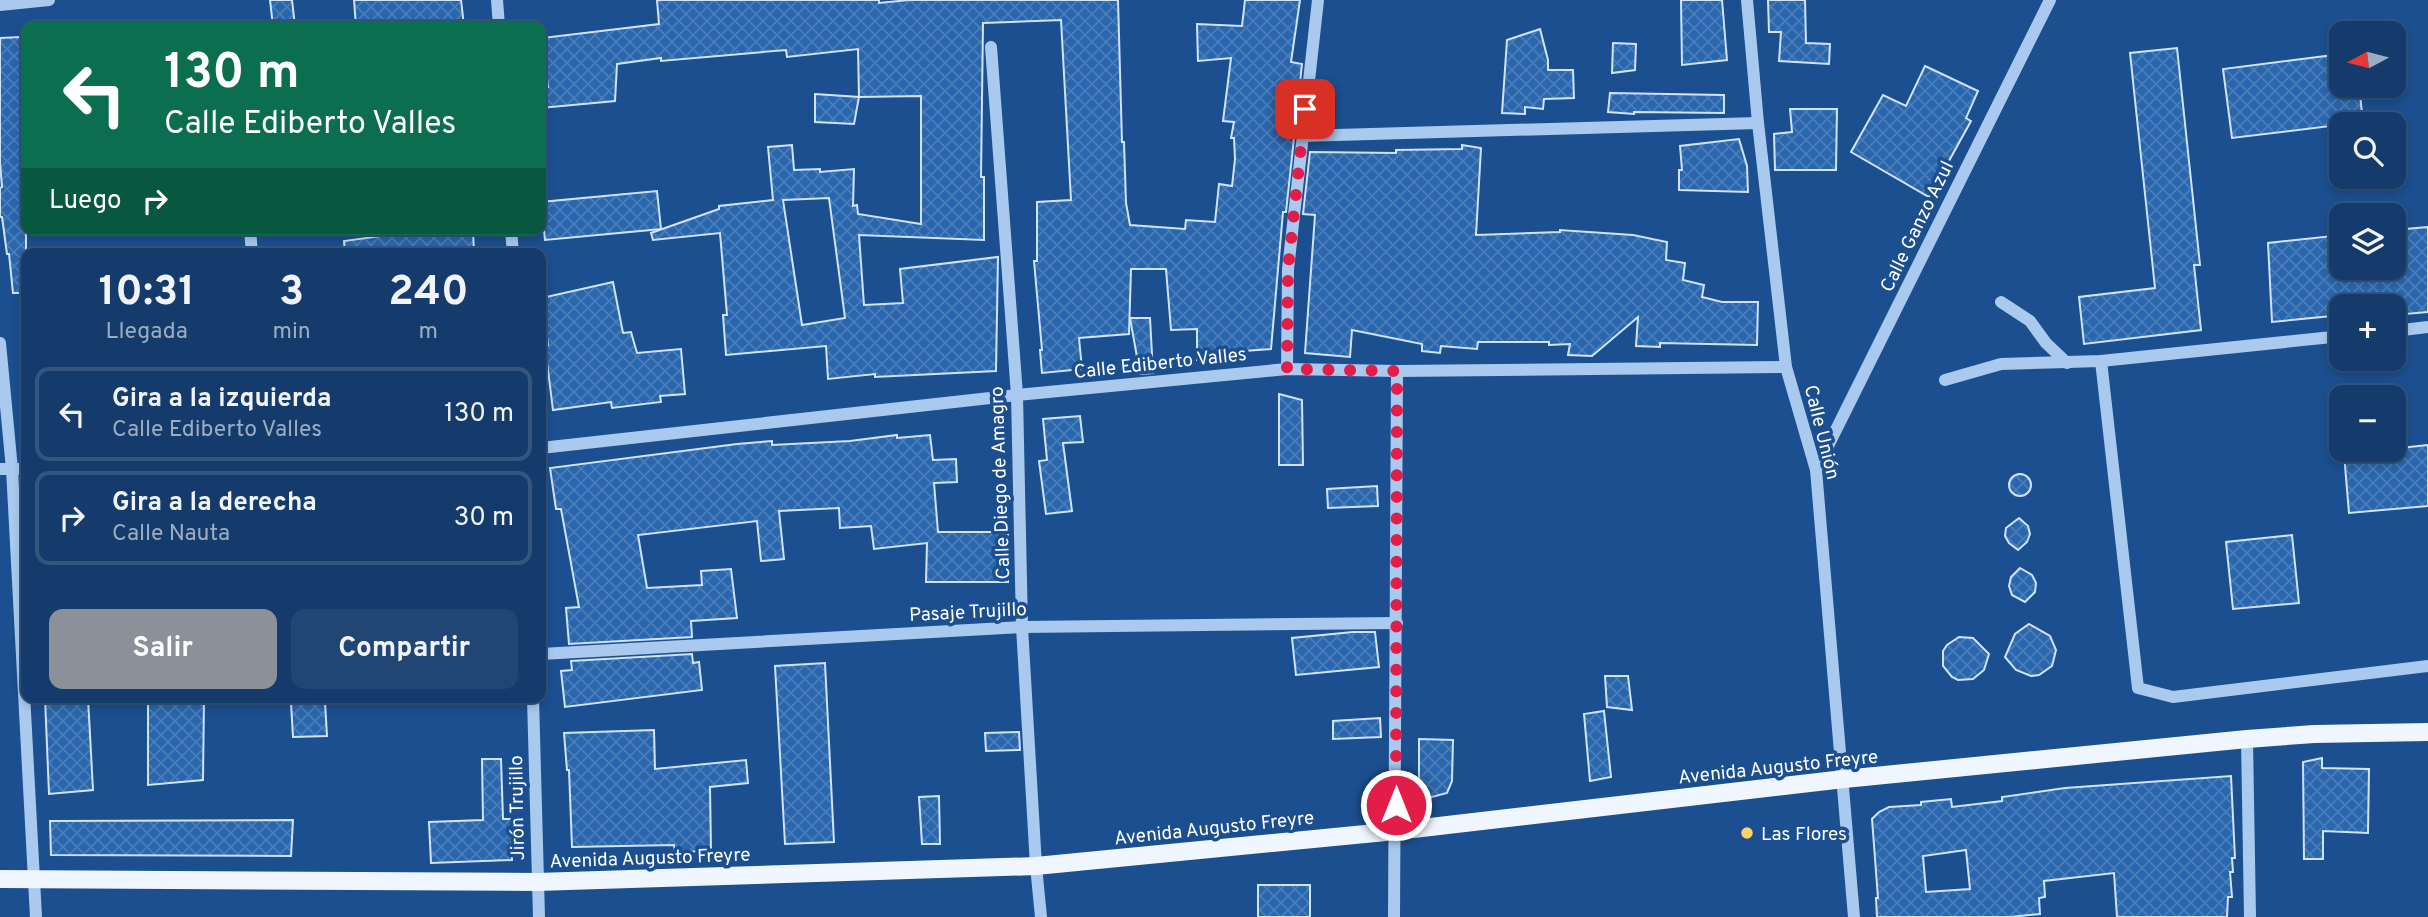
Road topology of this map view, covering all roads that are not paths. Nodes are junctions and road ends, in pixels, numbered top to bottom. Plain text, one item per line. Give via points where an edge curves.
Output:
1 (49, 0) edge
2 (497, 0) edge
3 (1318, 0) edge
4 (1747, 0) edge
5 (2050, 0) edge
6 (0, 5) edge
7 (499, 21) edge
8 (991, 47) dead end
9 (1758, 123) junction
10 (1301, 136) junction
11 (2001, 302) dead end
12 (2428, 327) edge
13 (2406, 330) edge
14 (2329, 338) edge
15 (0, 342) edge
16 (2101, 362) junction
17 (2067, 363) junction
18 (1786, 367) junction
19 (1287, 369) junction
20 (1397, 371) junction
21 (1945, 380) dead end
22 (1017, 395) junction
23 (546, 447) edge
24 (6, 469) edge
25 (1816, 470) junction
26 (1397, 623) junction
27 (1023, 627) junction
28 (546, 654) edge
29 (2428, 666) edge
30 (21, 688) edge
31 (22, 703) edge
32 (533, 703) edge
33 (2428, 732) edge
34 (2246, 740) junction
35 (1843, 779) junction
36 (1396, 831) junction
37 (1036, 866) junction
38 (34, 878) junction
39 (0, 879) edge
40 (537, 882) junction
41 (36, 917) edge
42 (539, 917) edge
43 (1041, 917) edge
44 (1394, 917) edge
45 (1854, 917) edge
46 (2250, 917) edge

1 - 6 street
2 - 7 street
3 - 10 street
4 - 9 street, Calle Unión
5 - 25 street, Calle Ganzo Azul
8 - 22 street, Calle Diego de Amagro
9 - 10 street
9 - 18 street, Calle Unión
10 - 19 street via 1288,269
11 - 17 street via 2030,321
12 - 13 street
14 - 16 street
15 - 24 street
16 - 17 street
16 - 29 street via 2138,688 2173,697
17 - 21 street via 2001,365
18 - 20 street, Calle Ediberto Valles
18 - 25 street, Calle Unión
19 - 20 street, Calle Ediberto Valles
19 - 22 street, Calle Ediberto Valles
20 - 26 street
22 - 23 street, Calle Ediberto Valles
22 - 27 street, Calle Diego de Amagro
24 - 30 street
25 - 35 street, Calle Unión
26 - 27 street, Pasaje Trujillo
26 - 36 street
27 - 28 street, Pasaje Trujillo
27 - 37 street, Calle Diego de Amagro
31 - 38 street
32 - 40 street, Jirón Trujillo
33 - 34 main road, Avenida Augusto Freyre
34 - 35 main road, Avenida Augusto Freyre
34 - 46 street
35 - 36 main road, Avenida Augusto Freyre
35 - 45 street, Calle Unión
36 - 37 main road, Avenida Augusto Freyre
36 - 44 street
37 - 40 main road, Avenida Augusto Freyre
37 - 43 street, Calle Diego de Amagro
38 - 39 main road, Avenida Augusto Freyre
38 - 40 main road, Avenida Augusto Freyre
38 - 41 street
40 - 42 street, Jirón Trujillo

